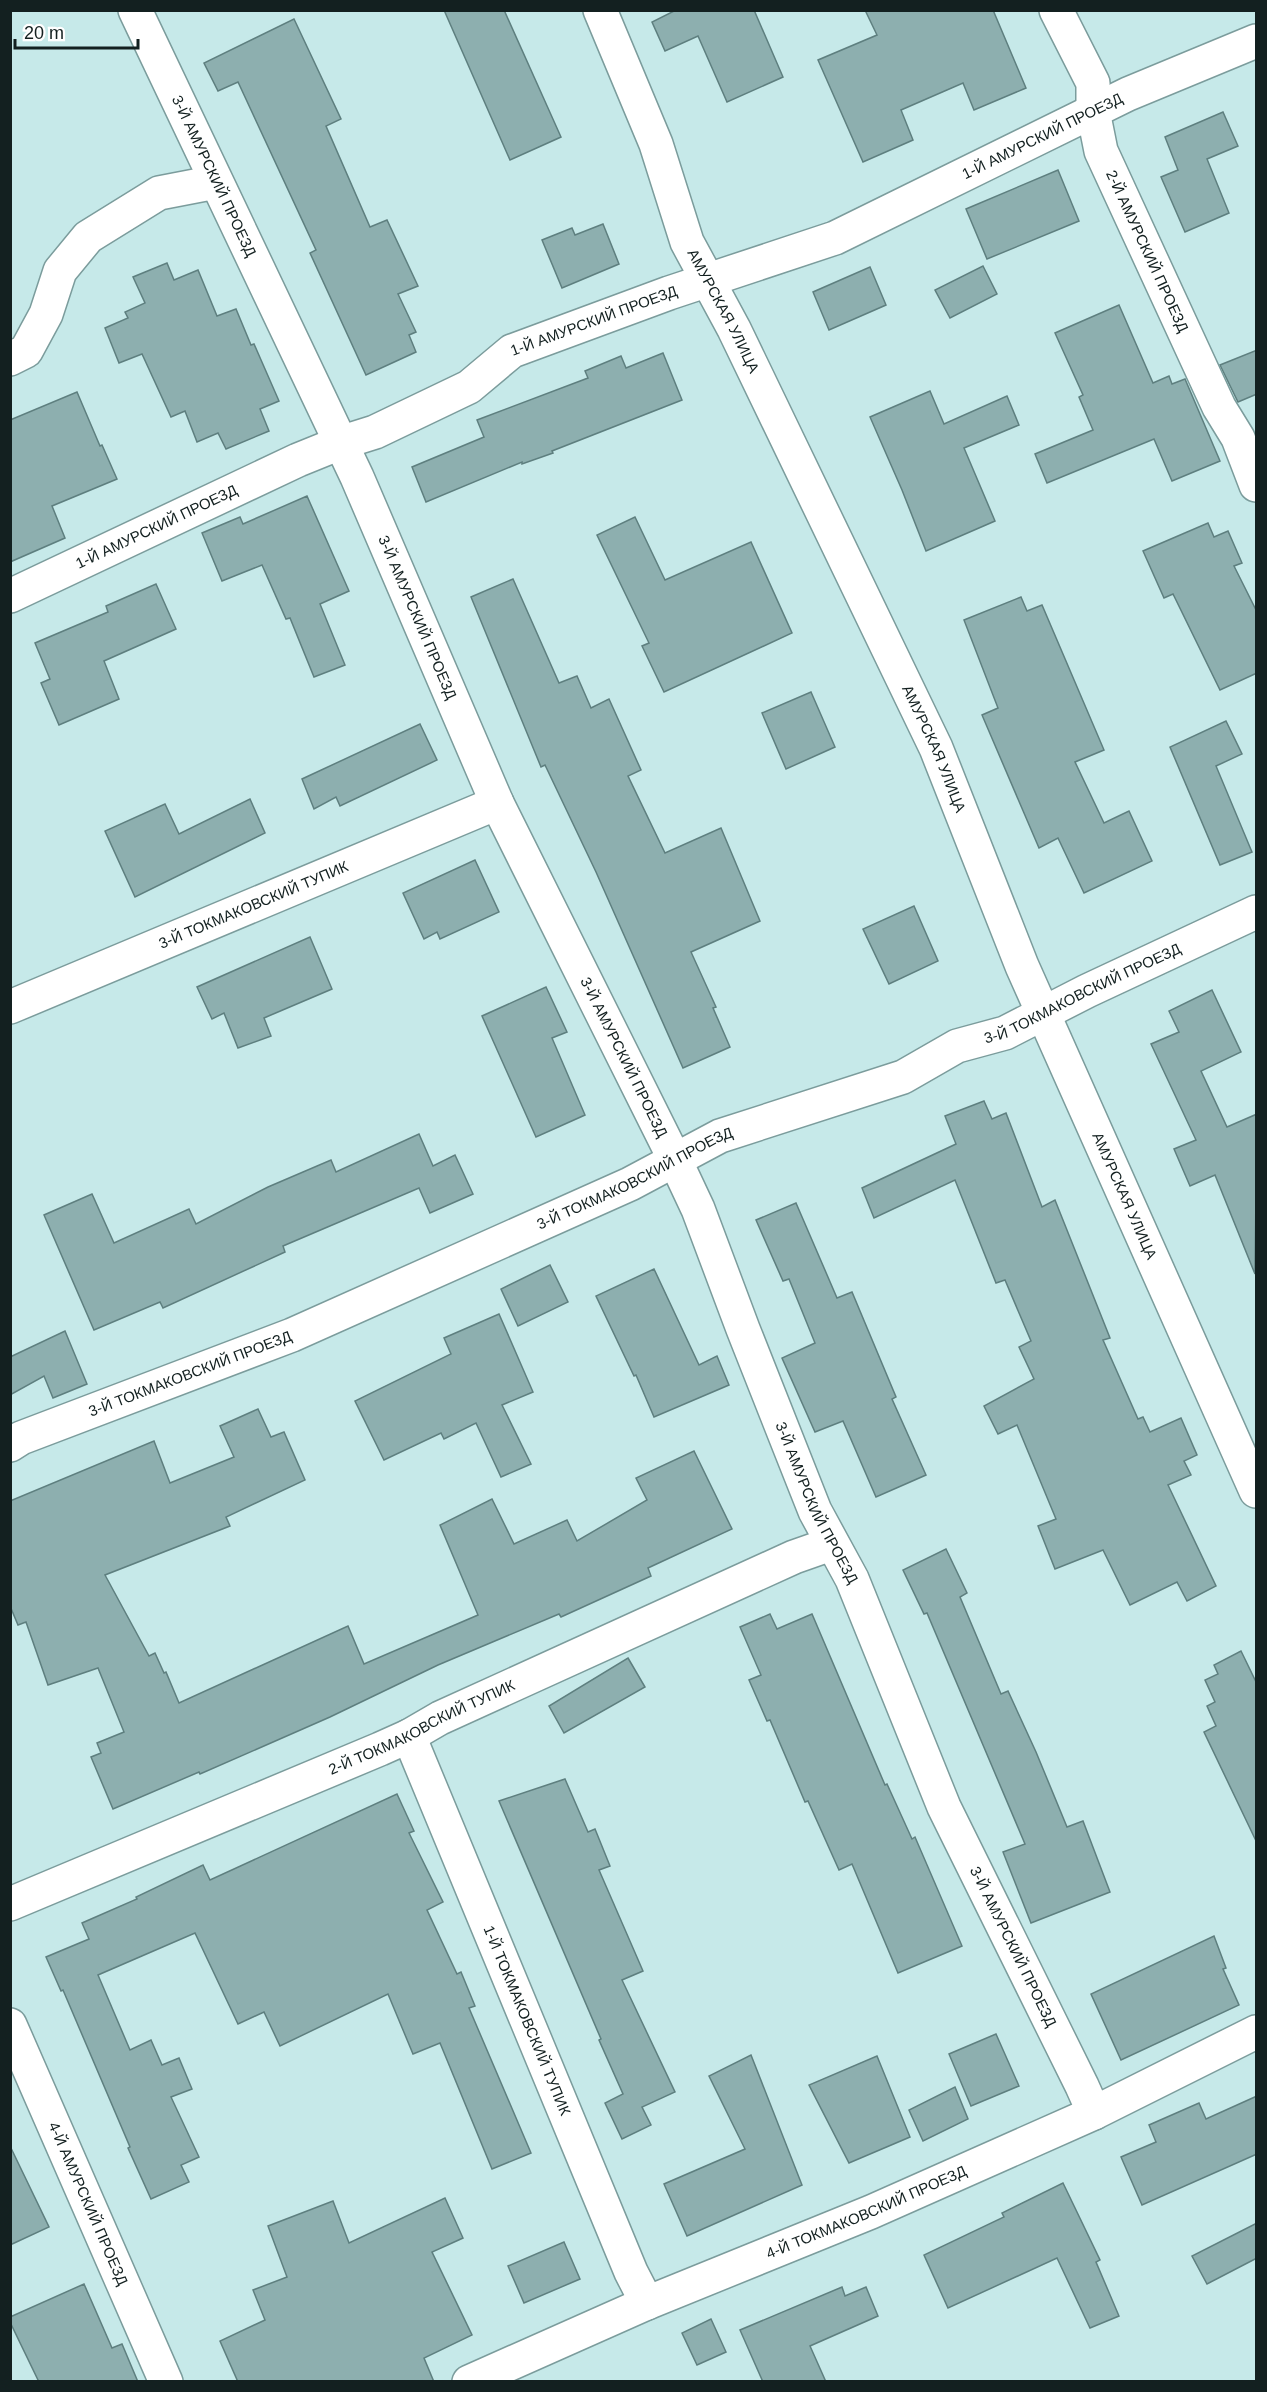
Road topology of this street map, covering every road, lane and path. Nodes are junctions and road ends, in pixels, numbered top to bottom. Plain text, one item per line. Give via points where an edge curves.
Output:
1 (135, 10) edge
2 (600, 10) edge
3 (1056, 10) edge
4 (1257, 41) edge
5 (1093, 111) junction
6 (216, 182) junction
7 (707, 280) junction
8 (10, 359) edge
9 (1247, 435) edge
10 (340, 443) junction
11 (1257, 486) edge
12 (10, 596) edge
13 (496, 802) junction
14 (1257, 912) edge
15 (10, 1007) edge
16 (1045, 1014) junction
17 (675, 1160) junction
18 (10, 1445) edge
19 (1257, 1491) edge
20 (831, 1544) junction
21 (409, 1736) junction
22 (10, 1904) edge
23 (10, 2025) edge
24 (1257, 2032) edge
25 (1094, 2113) junction
26 (647, 2303) junction
27 (166, 2382) edge
28 (469, 2382) edge

1 - 6 street, 3-Й АМУРСКИЙ ПРОЕЗД
2 - 7 street, АМУРСКАЯ УЛИЦА via 656,144 687,242
3 - 5 street, 2-Й АМУРСКИЙ ПРОЕЗД via 1093,83
4 - 5 street, 1-Й АМУРСКИЙ ПРОЕЗД
5 - 7 street, 1-Й АМУРСКИЙ ПРОЕЗД via 835,238
5 - 9 street, 2-Й АМУРСКИЙ ПРОЕЗД via 1101,151 1219,407
6 - 8 street via 159,194 88,237 60,272 46,314 26,351
6 - 10 street, 3-Й АМУРСКИЙ ПРОЕЗД
7 - 10 street, 1-Й АМУРСКИЙ ПРОЕЗД via 512,351 470,387 375,432
7 - 16 street, АМУРСКАЯ УЛИЦА via 936,748 1022,966
9 - 11 street, 2-Й АМУРСКИЙ ПРОЕЗД
10 - 12 street, 1-Й АМУРСКИЙ ПРОЕЗД
10 - 13 street, 3-Й АМУРСКИЙ ПРОЕЗД
13 - 15 street, 3-Й ТОКМАКОВСКИЙ ТУПИК
13 - 17 street, 3-Й АМУРСКИЙ ПРОЕЗД
14 - 16 street, 3-Й ТОКМАКОВСКИЙ ПРОЕЗД
16 - 17 street, 3-Й ТОКМАКОВСКИЙ ПРОЕЗД via 1005,1033 957,1047 903,1077 720,1136
16 - 19 street, АМУРСКАЯ УЛИЦА
17 - 18 street, 3-Й ТОКМАКОВСКИЙ ПРОЕЗД via 630,1185 292,1335
17 - 20 street, 3-Й АМУРСКИЙ ПРОЕЗД
20 - 21 street, 2-Й ТОКМАКОВСКИЙ ТУПИК via 762,1571 440,1718
20 - 25 street, 3-Й АМУРСКИЙ ПРОЕЗД via 852,1579 944,1807
21 - 22 street, 2-Й ТОКМАКОВСКИЙ ТУПИК
21 - 26 street, 1-Й ТОКМАКОВСКИЙ ТУПИК
23 - 27 street, 4-Й АМУРСКИЙ ПРОЕЗД
24 - 25 street, 4-Й ТОКМАКОВСКИЙ ПРОЕЗД
25 - 26 street, 4-Й ТОКМАКОВСКИЙ ПРОЕЗД via 871,2212
26 - 28 street, 4-Й ТОКМАКОВСКИЙ ПРОЕЗД

